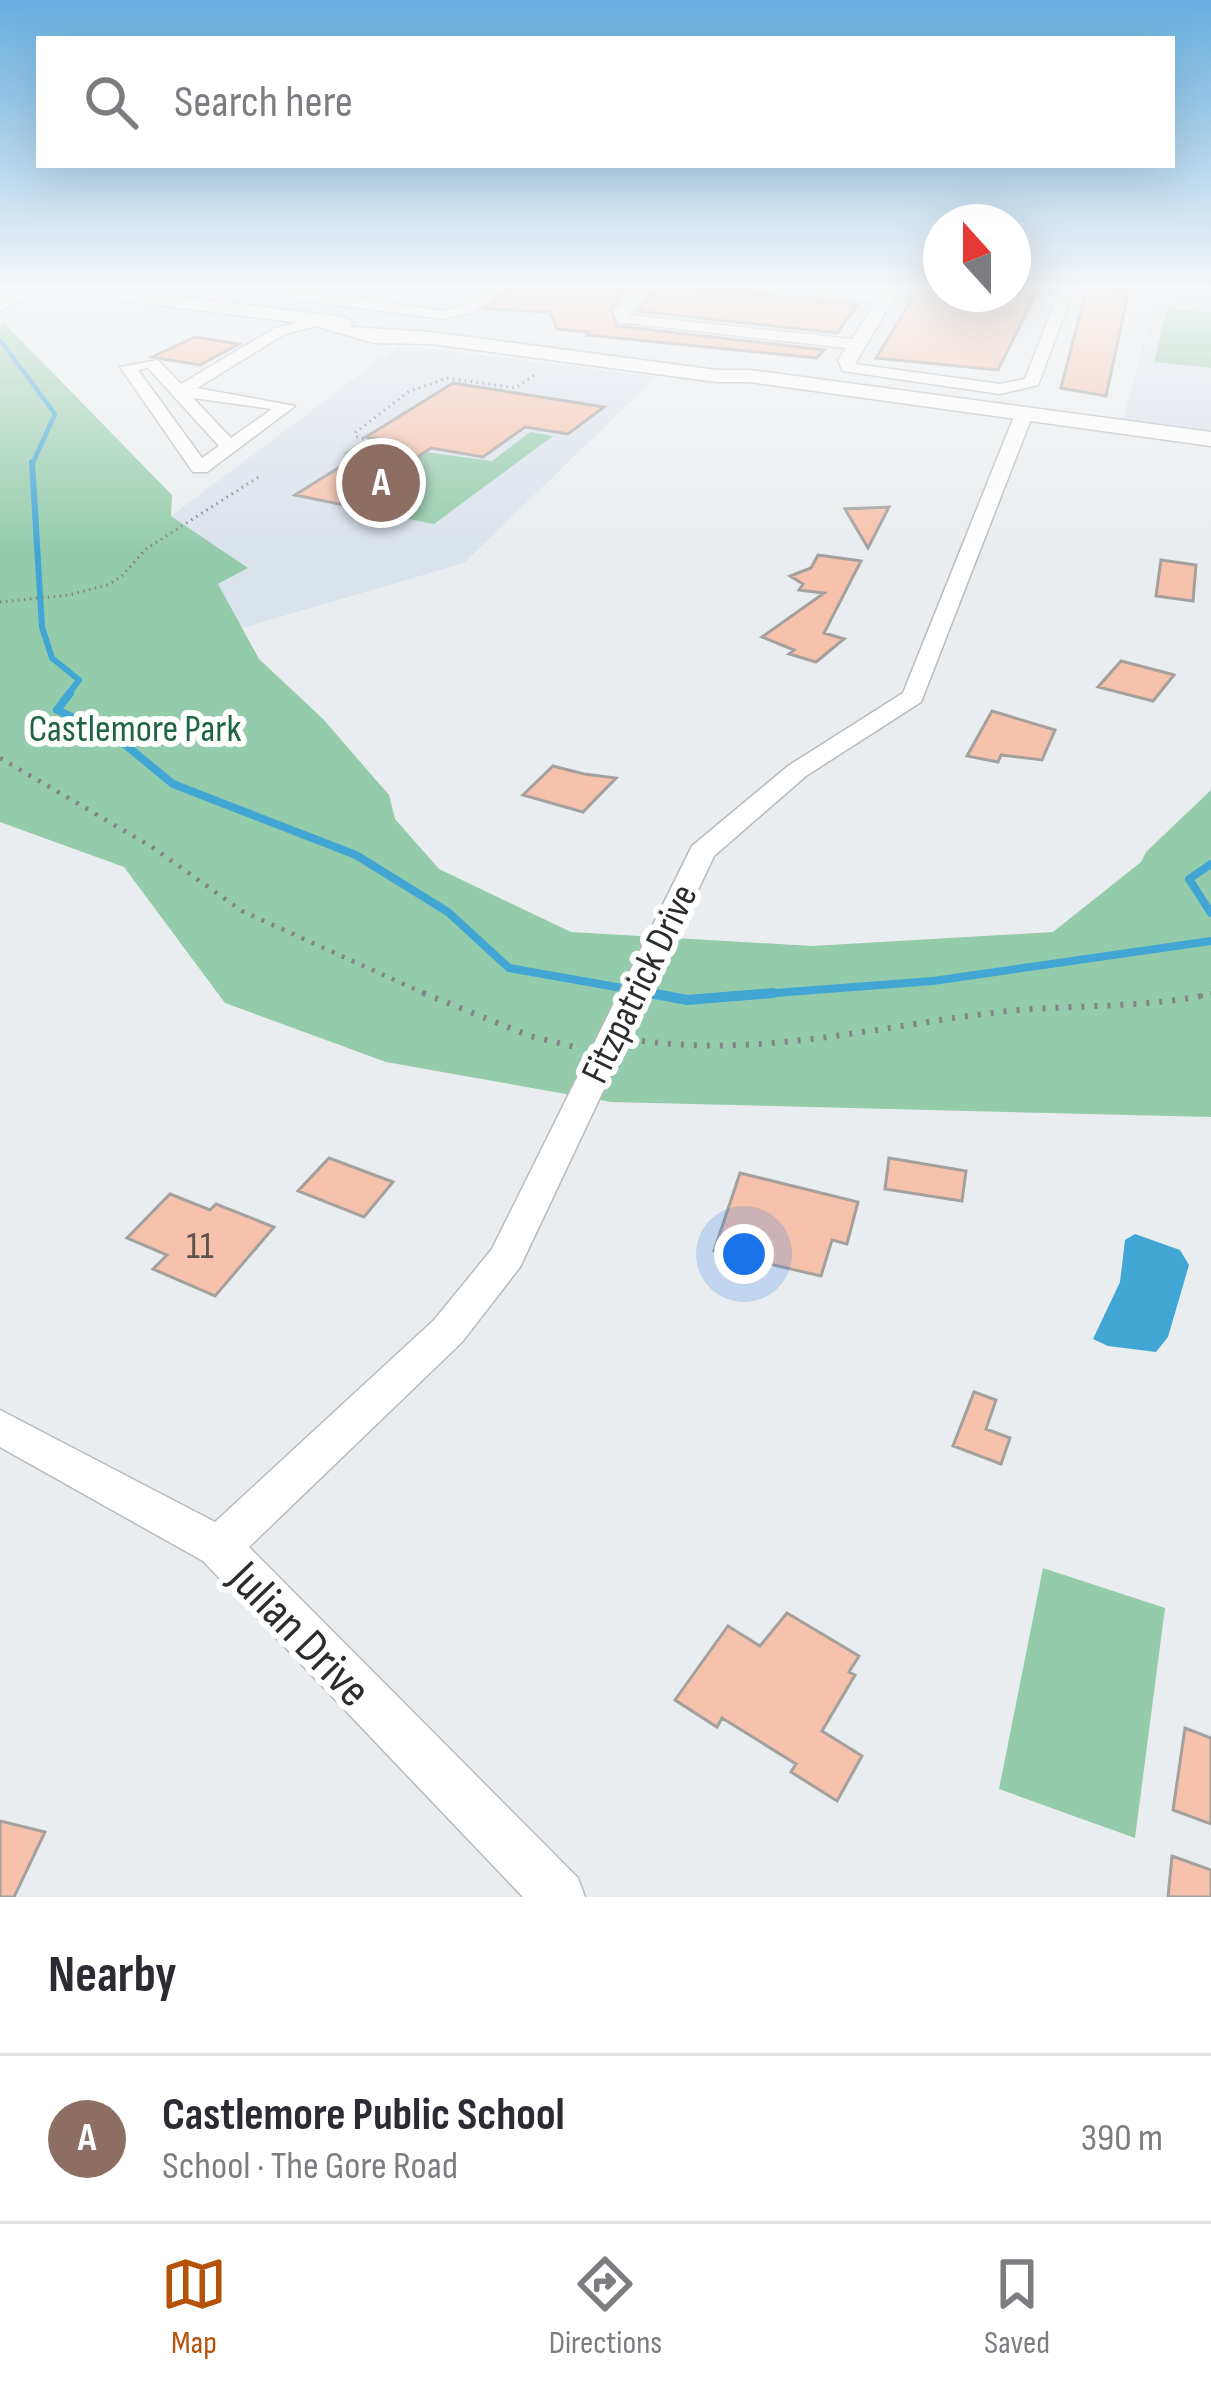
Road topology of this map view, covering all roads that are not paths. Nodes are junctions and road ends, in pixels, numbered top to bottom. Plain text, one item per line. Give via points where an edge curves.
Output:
1 (131, 375) edge
2 (164, 375) edge
3 (204, 375) edge
4 (706, 375) edge
5 (885, 375) edge
6 (1035, 375) edge
7 (181, 391) junction
8 (149, 399) junction
9 (1022, 419) junction
10 (1211, 439) edge
11 (231, 449) junction
12 (1211, 451) edge
13 (0, 1427) edge
14 (219, 1547) junction
15 (559, 1897) edge

1 - 8 street
2 - 7 street
3 - 7 street
4 - 9 main road
5 - 6 street via 1017,388
7 - 8 street
7 - 11 street
7 - 11 street via 286,406
8 - 11 street via 200,468
9 - 10 main road
9 - 12 main road
9 - 14 street, Fitzpatrick Drive via 913,698 797,771 702,852 507,1257 448,1331
13 - 14 street, Julian Drive
14 - 15 street, Julian Drive

